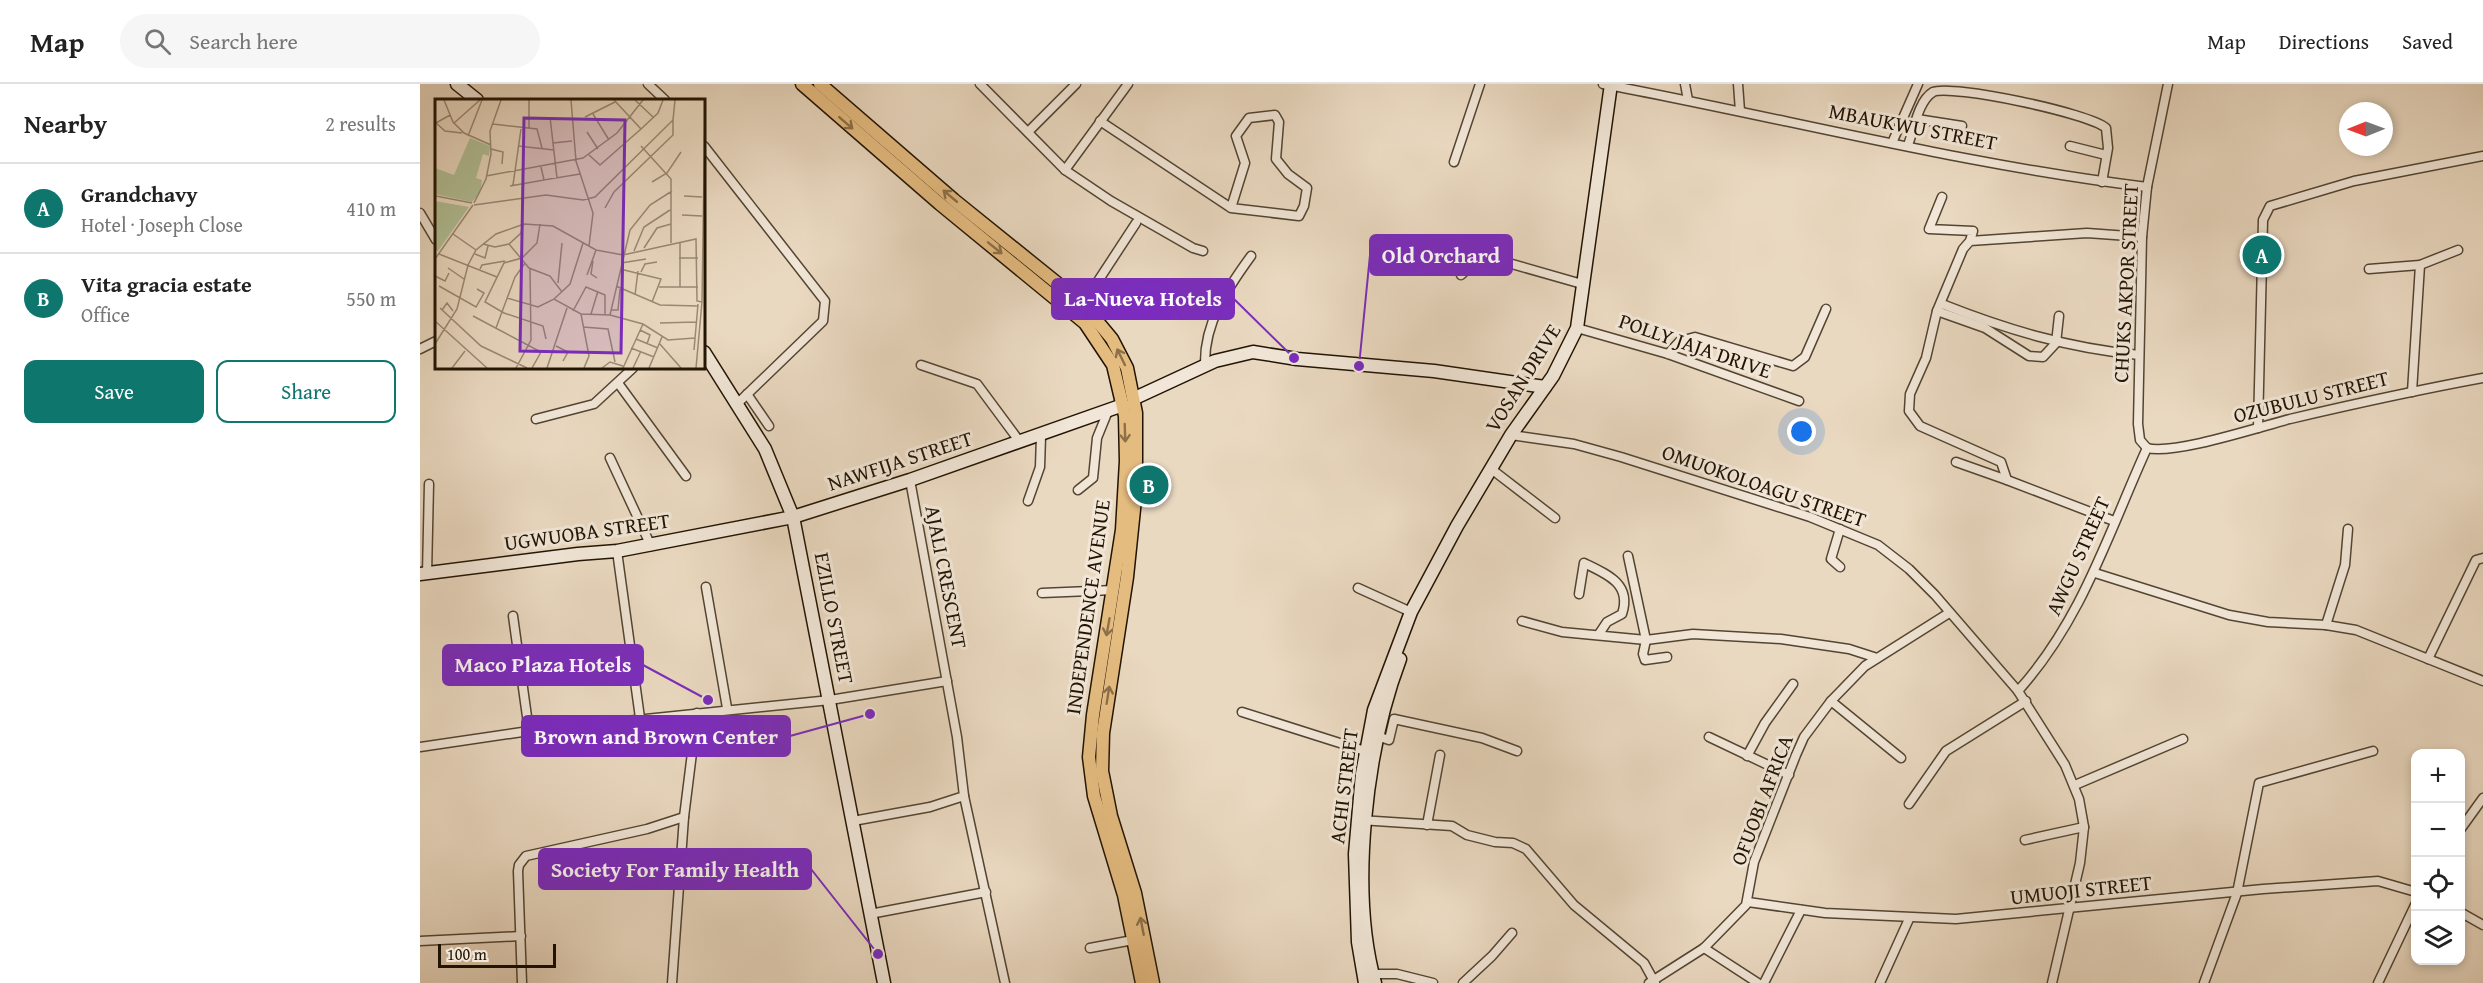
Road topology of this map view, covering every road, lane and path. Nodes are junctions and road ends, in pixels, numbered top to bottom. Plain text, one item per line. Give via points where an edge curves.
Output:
1 (457, 84) edge
2 (648, 84) edge
3 (802, 84) edge
4 (820, 84) edge
5 (980, 84) edge
6 (1076, 84) edge
7 (1128, 84) edge
8 (1480, 84) edge
9 (1685, 84) edge
10 (1738, 84) edge
11 (1918, 84) edge
12 (2168, 84) edge
13 (1609, 85) edge
14 (476, 99) edge
15 (664, 99) edge
16 (1688, 100) junction
17 (1740, 111) junction
18 (1917, 119) junction
19 (1100, 121) junction
20 (1962, 126) dead end
21 (1028, 132) junction
22 (1892, 143) junction
23 (1908, 145) junction
24 (2070, 146) dead end
25 (705, 147) edge
26 (2106, 155) junction
27 (2483, 156) edge
28 (1454, 162) dead end
29 (1065, 170) junction
30 (2102, 182) junction
31 (2147, 187) junction
32 (1942, 197) dead end
33 (1231, 208) junction
34 (420, 213) edge
35 (1136, 223) dead end
36 (2142, 237) junction
37 (435, 238) edge
38 (1970, 241) junction
39 (2458, 250) dead end
40 (1203, 251) dead end
41 (1251, 256) dead end
42 (2420, 265) junction
43 (2369, 269) dead end
44 (1461, 275) dead end
45 (1582, 284) junction
46 (1083, 304) junction
47 (1940, 307) junction
48 (1826, 309) dead end
49 (2059, 316) dead end
50 (1577, 328) junction
51 (435, 342) edge
52 (2056, 343) junction
53 (420, 349) edge
54 (705, 352) edge
55 (1668, 354) junction
56 (2139, 355) junction
57 (921, 365) dead end
58 (1205, 365) junction
59 (632, 369) edge
60 (2483, 378) edge
61 (618, 382) junction
62 (1545, 387) junction
63 (2412, 392) junction
64 (743, 398) junction
65 (1135, 398) junction
66 (1799, 401) dead end
67 (1124, 405) junction
68 (1108, 411) junction
69 (536, 418) dead end
70 (770, 426) dead end
71 (2258, 428) junction
72 (1511, 435) junction
73 (1041, 436) junction
74 (1020, 442) junction
75 (2146, 448) junction
76 (610, 458) dead end
77 (1956, 462) dead end
78 (1490, 468) junction
79 (686, 476) dead end
80 (910, 480) junction
81 (2007, 480) junction
82 (429, 484) dead end
83 (1078, 490) dead end
84 (1028, 501) dead end
85 (793, 517) junction
86 (1555, 518) dead end
87 (2114, 521) junction
88 (1840, 529) junction
89 (2348, 529) dead end
90 (651, 546) junction
91 (618, 551) junction
92 (1628, 556) dead end
93 (2483, 558) edge
94 (1840, 567) dead end
95 (2095, 573) junction
96 (424, 574) edge
97 (1122, 576) junction
98 (706, 587) dead end
99 (1358, 588) dead end
100 (1114, 590) junction
101 (1042, 593) dead end
102 (1579, 594) dead end
103 (1414, 607) junction
104 (1949, 613) junction
105 (513, 616) dead end
106 (1522, 621) dead end
107 (2326, 625) junction
108 (1599, 634) junction
109 (1646, 640) junction
110 (1667, 657) dead end
111 (1877, 658) junction
112 (2428, 659) junction
113 (947, 681) junction
114 (2483, 681) edge
115 (1792, 684) dead end
116 (2018, 691) junction
117 (830, 700) junction
118 (1831, 701) junction
119 (2026, 701) junction
120 (727, 708) junction
121 (1242, 712) dead end
122 (697, 713) junction
123 (1099, 716) junction
124 (640, 718) junction
125 (529, 731) junction
126 (1377, 736) junction
127 (1709, 737) dead end
128 (2183, 739) dead end
129 (420, 747) edge
130 (1365, 751) junction
131 (1517, 751) dead end
132 (2373, 751) dead end
133 (1440, 754) dead end
134 (1747, 756) junction
135 (1901, 758) dead end
136 (1789, 775) junction
137 (2074, 785) junction
138 (964, 796) junction
139 (2483, 798) edge
140 (1909, 804) dead end
141 (684, 817) junction
142 (1362, 820) junction
143 (853, 821) junction
144 (2465, 823) edge
145 (1427, 825) junction
146 (2084, 827) junction
147 (2025, 840) dead end
148 (2411, 891) edge
149 (986, 892) junction
150 (2237, 893) junction
151 (1130, 894) junction
152 (1748, 902) junction
153 (1801, 910) junction
154 (2069, 910) junction
155 (2411, 911) edge
156 (870, 914) junction
157 (2465, 915) edge
158 (1909, 919) junction
159 (2483, 925) edge
160 (1512, 933) dead end
161 (521, 936) junction
162 (1133, 940) junction
163 (420, 941) edge
164 (1090, 948) dead end
165 (1704, 948) junction
166 (1369, 979) edge
167 (1653, 981) edge
168 (522, 983) edge
169 (672, 983) edge
170 (884, 983) edge
171 (1005, 983) edge
172 (1142, 983) edge
173 (1153, 983) edge
174 (1433, 983) edge
175 (1463, 983) edge
176 (1758, 983) edge
177 (1764, 983) edge
178 (1880, 983) edge
179 (2052, 983) edge
180 (2204, 983) edge
181 (2378, 983) edge

1 - 14 street
2 - 15 street
3 -> 67 main road, INDEPENDENCE AVENUE via 930,196 1085,322 1113,365
46 -> 4 main road, INDEPENDENCE AVENUE
5 - 21 street
6 - 21 street
7 - 19 street
8 - 28 street
9 - 16 street
10 - 17 street
11 - 22 street
12 - 31 street, CHUKS AKPOR STREET
13 - 16 street, MBAUKWU STREET
13 - 45 street, VOSAN DRIVE via 1590,249
16 - 17 street, MBAUKWU STREET
17 - 22 street, MBAUKWU STREET
18 - 20 street
18 - 23 street
18 - 26 street via 1925,99 1941,88 2005,96 2102,124 2108,132
19 - 29 street
19 - 33 street
21 - 29 street
22 - 23 street, MBAUKWU STREET
23 - 30 street, MBAUKWU STREET
24 - 26 street
25 - 64 street via 825,301 823,321
26 - 30 street
27 - 71 street via 2354,181 2274,203 2267,210 2263,220
29 - 40 street
30 - 31 street, MBAUKWU STREET
31 - 36 street, CHUKS AKPOR STREET
32 - 38 street via 1929,229 1972,231
33 - 33 street via 1245,163 1236,136 1249,118 1275,115 1279,122 1276,159 1307,188 1304,206 1299,216
34 - 37 street
35 - 46 street
36 - 38 street via 2087,233
36 - 56 street, CHUKS AKPOR STREET
38 - 47 street
39 - 42 street
41 - 58 street via 1222,297 1205,344
42 - 43 street
42 - 63 street
44 - 45 street via 1491,258
45 - 50 street, VOSAN DRIVE
65 -> 46 main road, INDEPENDENCE AVENUE via 1127,368 1112,339
47 - 52 street
47 - 52 street via 1985,328 2029,356 2045,355
47 - 81 street via 1926,358 1910,394 1909,411 1928,431 2001,462
48 - 55 street via 1805,357 1793,366 1695,337 1680,341
49 - 52 street
50 - 55 street, POLLY JAJA DRIVE
50 - 62 street, VOSAN DRIVE
51 - 53 street
52 - 56 street
54 - 64 street, EZILLO STREET
55 - 66 street, POLLY JAJA DRIVE
56 - 75 street, CHUKS AKPOR STREET via 2138,424 2140,440
57 - 74 street via 977,384
58 - 62 street via 1253,352
58 - 65 street
59 - 61 street
60 - 63 street, OZUBULU STREET
61 - 69 street via 594,404
61 - 79 street
62 - 72 street, VOSAN DRIVE
63 - 71 street, OZUBULU STREET
64 - 70 street
64 - 85 street, EZILLO STREET
65 - 67 street
65 - 97 main road, INDEPENDENCE AVENUE via 1136,490
67 - 68 street, NAWFIJA STREET
67 -> 97 main road, INDEPENDENCE AVENUE
68 - 73 street, NAWFIJA STREET
68 - 83 street via 1096,438 1094,478
71 - 75 street, OZUBULU STREET via 2156,450
72 - 78 street, VOSAN DRIVE
72 - 88 street, OMUOKOLOAGU STREET via 1574,444 1621,457
73 - 74 street, NAWFIJA STREET
73 - 84 street via 1040,467
74 - 80 street, NAWFIJA STREET
75 - 87 street, AWGU STREET
76 - 90 street
77 - 81 street
78 - 86 street
78 - 103 street, VOSAN DRIVE
80 - 85 street, NAWFIJA STREET
80 - 113 street, AJALI CRESCENT
81 - 87 street
82 - 96 street
85 - 90 street, UGWUOBA STREET
85 - 117 street, EZILLO STREET
87 - 95 street, AWGU STREET
88 - 94 street via 1831,559
88 - 104 street, OMUOKOLOAGU STREET via 1891,554 1909,568
89 - 107 street via 2344,565
90 - 91 street, UGWUOBA STREET
91 - 96 street, UGWUOBA STREET
91 - 124 street
92 - 109 street
93 - 112 street via 2476,560
95 - 107 street via 2229,615 2274,623
95 - 116 street, AWGU STREET via 2063,632
97 - 100 main road, INDEPENDENCE AVENUE
123 -> 97 main road, INDEPENDENCE AVENUE
98 - 120 street
99 - 103 street
100 - 101 street
100 -> 123 main road, INDEPENDENCE AVENUE
102 - 108 street via 1584,563 1609,575 1623,588 1622,614 1607,622
103 - 126 street, ACHI STREET via 1419,616 1388,691
103 - 130 street, ACHI STREET via 1380,689
104 - 111 street, OFUOBI AFRICA
104 - 116 street, OMUOKOLOAGU STREET
105 - 125 street
106 - 108 street via 1562,632
107 - 112 street via 2362,632
108 - 109 street
109 - 110 street via 1646,660
109 - 111 street via 1693,634 1781,639 1855,650
111 - 118 street, OFUOBI AFRICA
112 - 114 street
113 - 117 street
113 - 138 street, AJALI CRESCENT
115 - 134 street
116 - 119 street
117 - 120 street
117 - 143 street, EZILLO STREET
118 - 135 street
118 - 136 street, OFUOBI AFRICA via 1804,737
119 - 137 street
119 - 140 street via 1946,751
120 - 122 street
121 - 130 street
122 - 124 street
122 - 141 street
123 - 151 main road, INDEPENDENCE AVENUE via 1095,757 1103,783 1106,817
124 - 125 street
125 - 129 street
126 - 131 street via 1389,740 1394,719 1482,738
126 - 142 street, ACHI STREET
127 - 134 street
128 - 137 street
130 - 142 street, ACHI STREET
132 - 150 street via 2259,783
133 - 145 street
134 - 136 street
136 - 152 street, OFUOBI AFRICA via 1754,862
137 - 146 street
138 - 143 street via 930,807
138 - 149 street, AJALI CRESCENT
139 - 144 street
141 - 161 street via 526,856 518,871
141 - 169 street
142 - 145 street
142 - 166 street, ACHI STREET via 1355,890
143 - 156 street, EZILLO STREET
145 - 167 street via 1452,826 1467,835 1514,843 1526,849 1566,896 1644,963
146 - 147 street
146 - 154 street
148 - 150 street, UMUOJI STREET via 2378,881
149 - 156 street
149 - 171 street, AJALI CRESCENT
150 - 154 street, UMUOJI STREET
150 - 180 street
151 - 162 main road, INDEPENDENCE AVENUE
173 -> 151 main road, INDEPENDENCE AVENUE
152 - 153 street, UMUOJI STREET
152 - 165 street
153 - 158 street, UMUOJI STREET
153 - 177 street
154 - 158 street, UMUOJI STREET
154 - 179 street
155 - 181 street
156 - 170 street, EZILLO STREET
157 - 159 street
158 - 178 street
160 - 175 street
161 - 163 street
161 - 168 street
162 - 164 street
162 - 172 main road, INDEPENDENCE AVENUE
165 - 167 street
165 - 176 street
166 - 174 street via 1397,974

